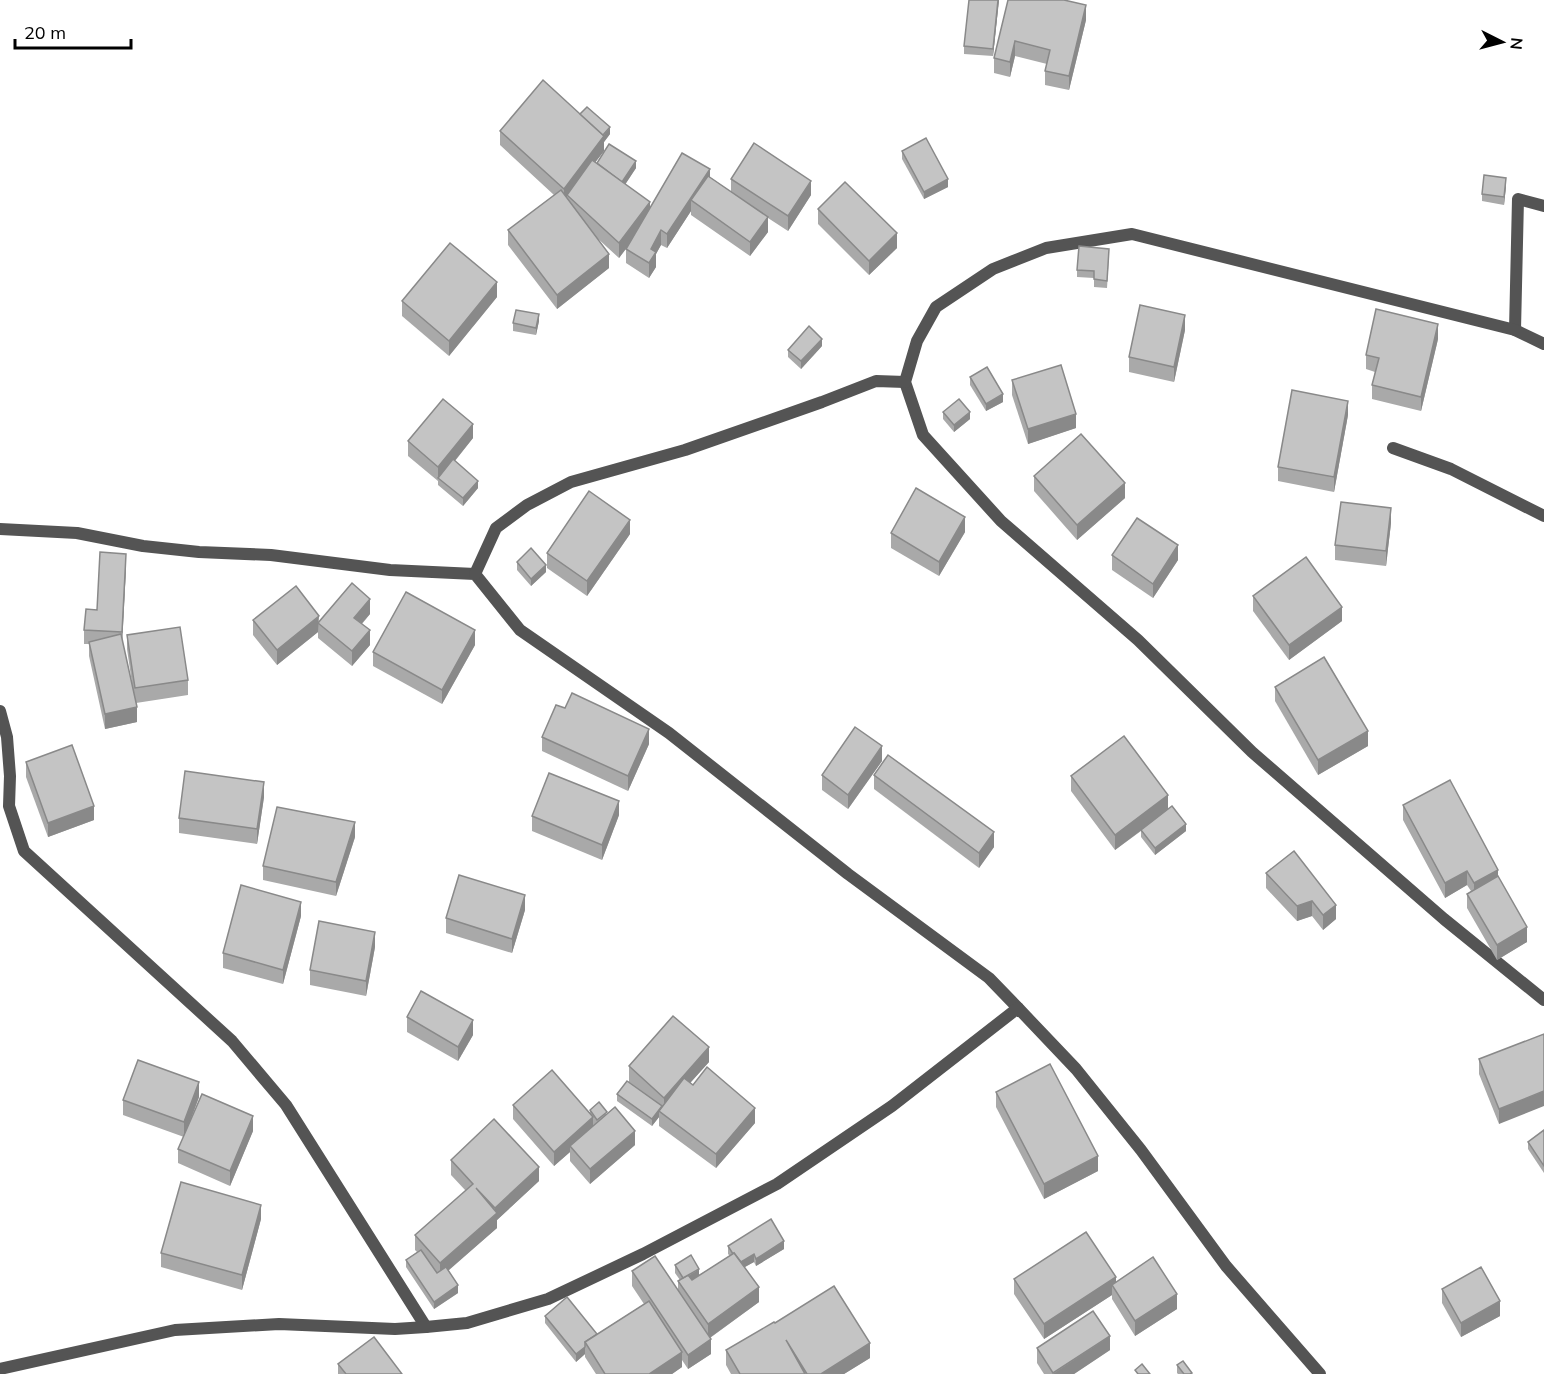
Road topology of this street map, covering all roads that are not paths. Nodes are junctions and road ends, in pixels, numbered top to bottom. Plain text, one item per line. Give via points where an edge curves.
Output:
1 (1544, 206) edge
2 (1515, 330) junction
3 (1544, 344) edge
4 (906, 382) junction
5 (1393, 448) dead end
6 (1544, 516) edge
7 (0, 529) edge
8 (475, 574) junction
9 (0, 711) edge
10 (1544, 1000) edge
11 (1018, 1008) junction
12 (426, 1326) junction
13 (0, 1369) edge
14 (1320, 1374) edge

1 - 2 street via 1518,199
2 - 3 street
2 - 4 street via 1132,234 1046,248 993,269 936,307 918,341
4 - 8 street via 876,381 685,450 570,482 526,505 496,528
4 - 10 street via 923,435 1001,521 1138,640 1252,752 1443,919
5 - 6 street via 1451,469
7 - 8 street via 77,532 143,546 198,552
8 - 11 street via 520,630 669,733 848,874 989,978
9 - 12 street via 7,737 9,806 24,851 232,1041 286,1105
11 - 12 street via 892,1106 777,1185 548,1299 468,1323
11 - 14 street via 1076,1069 1226,1266
12 - 13 street via 394,1329 279,1324 175,1330

